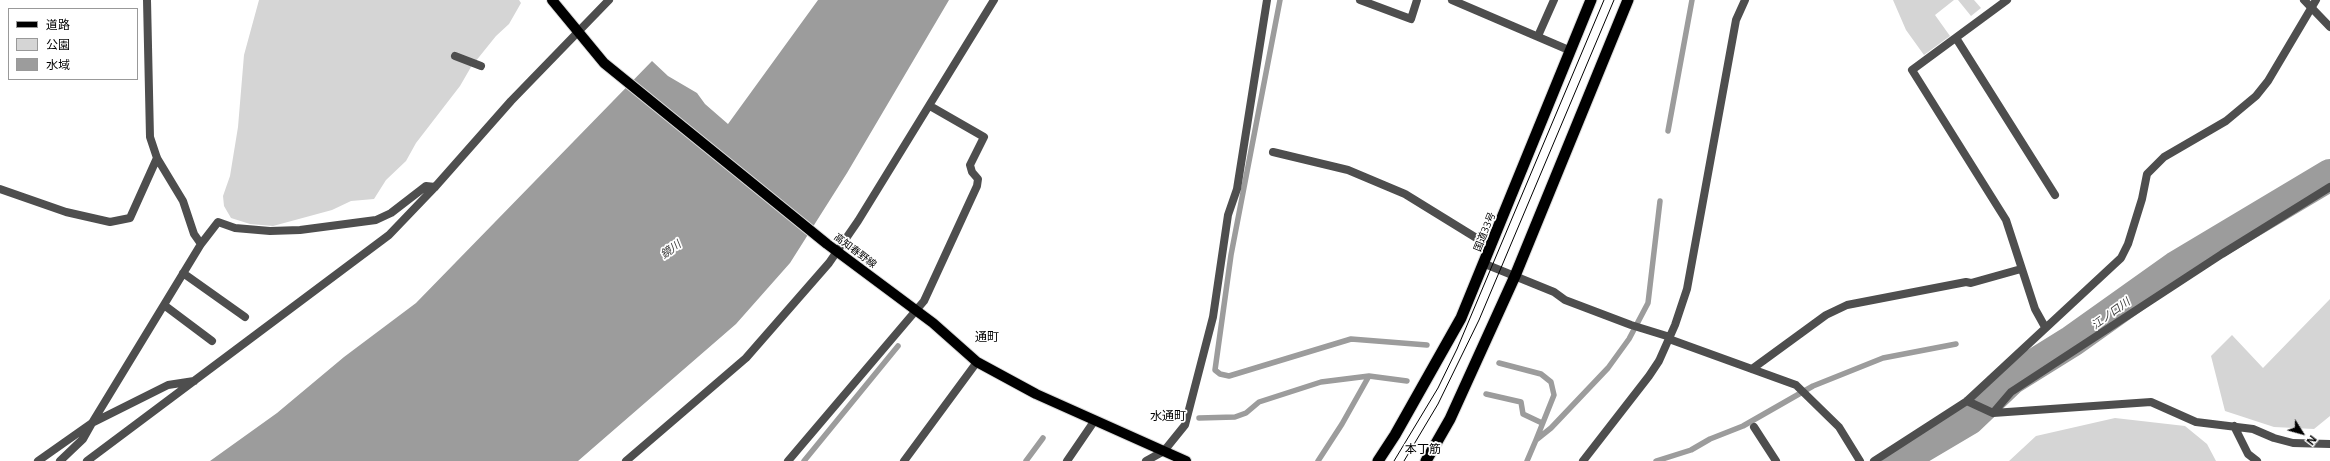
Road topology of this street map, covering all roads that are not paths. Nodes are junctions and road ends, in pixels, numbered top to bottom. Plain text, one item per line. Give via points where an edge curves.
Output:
1 (147, 0) edge
2 (552, 0) edge
3 (994, 0) edge
4 (1267, 0) edge
5 (1360, 0) edge
6 (1417, 0) edge
7 (1453, 0) edge
8 (1554, 0) edge
9 (1591, 0) edge
10 (1628, 0) edge
11 (1745, 0) edge
12 (2007, 0) edge
13 (2304, 0) edge
14 (608, 1) edge
15 (2313, 3) edge
16 (2330, 28) edge
17 (579, 31) junction
18 (1538, 36) junction
19 (1956, 38) junction
20 (1571, 51) junction
21 (455, 56) dead end
22 (481, 66) dead end
23 (930, 106) junction
24 (1273, 152) dead end
25 (157, 158) junction
26 (435, 187) junction
27 (2330, 187) edge
28 (0, 189) edge
29 (2055, 195) dead end
30 (201, 244) junction
31 (1491, 247) junction
32 (837, 252) junction
33 (1485, 264) junction
34 (2021, 269) junction
35 (183, 273) junction
36 (1515, 276) junction
37 (164, 304) junction
38 (917, 312) junction
39 (245, 317) dead end
40 (2045, 327) junction
41 (1670, 338) junction
42 (212, 340) dead end
43 (977, 362) junction
44 (1752, 369) junction
45 (195, 381) junction
46 (1970, 403) junction
47 (1991, 413) junction
48 (1095, 420) junction
49 (92, 423) junction
50 (2234, 426) junction
51 (1754, 427) dead end
52 (2330, 444) edge
53 (1164, 451) junction
54 (2246, 457) edge
55 (38, 461) edge
56 (60, 461) edge
57 (87, 461) edge
58 (626, 461) edge
59 (788, 461) edge
60 (904, 461) edge
61 (1067, 461) edge
62 (1146, 461) edge
63 (1186, 461) edge
64 (1378, 461) edge
65 (1426, 461) edge
66 (1584, 461) edge
67 (1776, 461) edge
68 (1860, 461) edge
69 (1874, 461) edge
70 (2257, 461) edge

1 - 25 street via 150,137
2 - 17 main road, 高知春野線
3 - 23 street
4 - 53 street via 1237,189 1228,215 1213,316 1185,425
5 - 6 street via 1410,19
7 - 18 street
8 - 18 street
9 - 20 highway, 国道33号
10 - 36 highway
11 - 41 street via 1735,28 1687,289
12 - 19 street
13 - 15 street
14 - 17 street
15 - 16 street
15 - 40 street via 2268,81 2256,96 2226,121 2164,157 2147,174 2142,199 2122,258
17 - 26 street via 511,101
17 - 32 main road, 高知春野線 via 604,63
18 - 20 street
19 - 29 street
19 - 34 street via 1912,70 2006,220
20 - 31 highway, 国道33号
21 - 22 street
23 - 32 street
23 - 38 street via 984,137 970,165 978,179 977,186 934,282
24 - 31 street via 1348,170 1398,191
25 - 28 street via 130,218 110,222 66,212
25 - 30 street via 183,201 194,234
26 - 30 street via 426,186 391,213 376,220 300,230 270,231 235,228 218,222
26 - 45 street via 389,235
27 - 47 street via 2222,254 2011,392
30 - 35 street
31 - 33 highway, 国道33号
32 - 38 main road, 高知春野線
32 - 58 street via 746,358
33 - 36 street
33 - 64 highway, 国道33号 via 1438,361 1396,435
34 - 40 street via 2035,309
34 - 44 street via 1971,283 1847,305 1826,314
35 - 37 street
35 - 39 street
36 - 41 street via 1554,292 1565,300
36 - 65 highway via 1450,419
37 - 42 street
37 - 49 street
38 - 43 main road, 高知春野線
38 - 59 street via 890,338
40 - 46 street
41 - 44 street
41 - 66 street via 1649,376
43 - 48 main road, 高知春野線 via 1036,394
43 - 60 street
44 - 68 street via 1799,388 1807,394 1839,427
45 - 49 street via 168,385
45 - 57 street
46 - 47 street
46 - 69 street
47 - 50 street via 2151,402 2196,422
48 - 53 main road, 高知春野線
48 - 61 street
49 - 55 street
49 - 56 street via 83,440
50 - 52 street via 2261,431 2288,442
50 - 54 street
51 - 67 street
53 - 62 street
53 - 63 main road, 高知春野線
54 - 70 street

